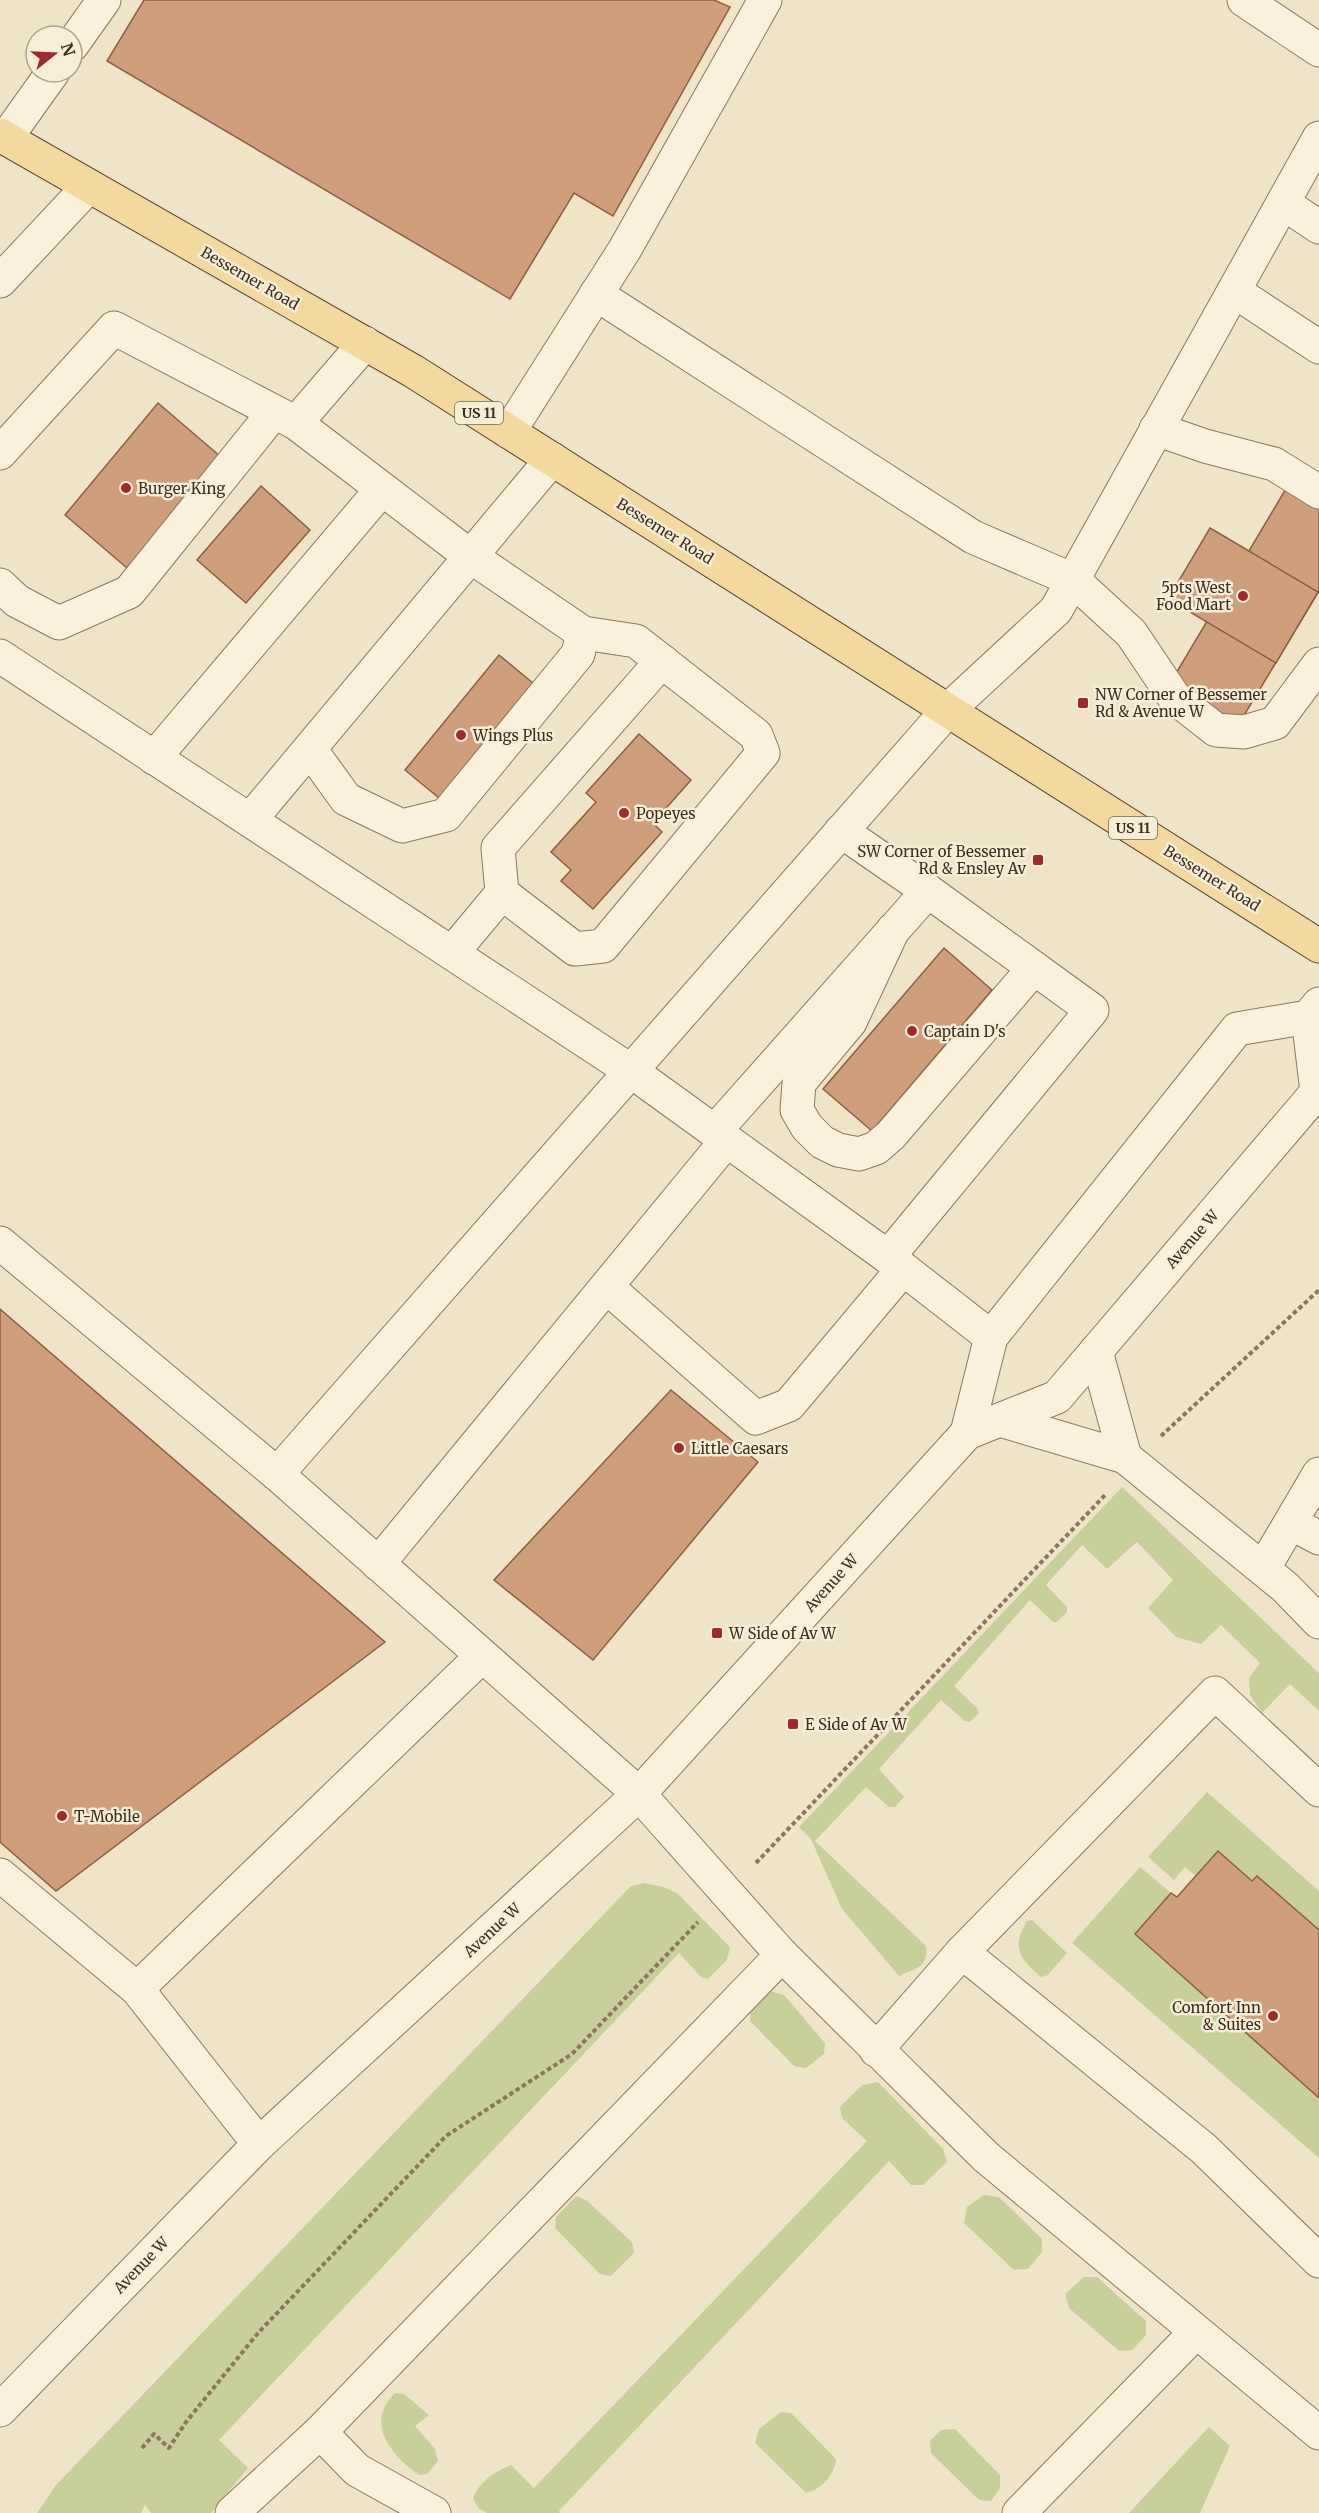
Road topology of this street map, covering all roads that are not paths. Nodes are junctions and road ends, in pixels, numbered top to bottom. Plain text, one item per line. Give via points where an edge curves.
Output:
1 (104, 0) edge
2 (765, 0) edge
3 (1244, 0) edge
4 (84, 28) edge
5 (1319, 50) edge
6 (44, 84) edge
7 (3, 136) edge
8 (1319, 138) edge
9 (89, 186) junction
10 (1283, 203) junction
11 (1319, 227) edge
12 (0, 281) edge
13 (1234, 291) junction
14 (596, 294) junction
15 (364, 343) junction
16 (1319, 347) edge
17 (285, 418) junction
18 (1156, 429) junction
19 (509, 432) junction
20 (0, 453) edge
21 (552, 459) junction
22 (382, 489) junction
23 (1319, 492) edge
24 (470, 556) junction
25 (1073, 580) junction
26 (0, 585) edge
27 (583, 633) junction
28 (0, 656) edge
29 (662, 661) junction
30 (1319, 664) edge
31 (948, 710) junction
32 (310, 748) junction
33 (154, 758) junction
34 (250, 820) junction
35 (841, 831) junction
36 (928, 891) junction
37 (502, 893) junction
38 (892, 930) junction
39 (1319, 946) edge
40 (452, 953) junction
41 (1034, 968) junction
42 (1313, 1010) edge
43 (631, 1071) junction
44 (721, 1136) junction
45 (0, 1243) edge
46 (896, 1263) junction
47 (607, 1287) junction
48 (992, 1336) junction
49 (1096, 1351) junction
50 (1000, 1420) junction
51 (967, 1433) junction
52 (1125, 1457) junction
53 (277, 1474) junction
54 (1319, 1474) edge
55 (1290, 1523) junction
56 (1319, 1538) edge
57 (378, 1564) junction
58 (1263, 1569) junction
59 (1319, 1622) edge
60 (482, 1656) junction
61 (1319, 1790) edge
62 (639, 1794) junction
63 (0, 1875) edge
64 (962, 1952) junction
65 (782, 1955) junction
66 (137, 1989) junction
67 (876, 2050) junction
68 (259, 2144) junction
69 (1319, 2261) edge
70 (1196, 2332) junction
71 (0, 2410) edge
72 (320, 2432) junction
73 (1319, 2433) edge
74 (232, 2513) edge
75 (434, 2513) edge
76 (1019, 2513) edge

1 - 4 street
2 - 14 street
3 - 5 street
6 - 7 street
7 - 9 main road, Bessemer Road / US 11
8 - 10 street
9 - 12 street
9 - 15 main road, Bessemer Road / US 11
10 - 11 street
10 - 13 street
13 - 16 street
13 - 18 street
14 - 19 street
14 - 25 street via 973,537
15 - 17 street
15 - 19 main road, Bessemer Road / US 11
17 - 20 street via 114,328
17 - 22 street
17 - 26 street via 129,592 59,623 17,601
18 - 23 street via 1274,464
18 - 25 street
19 - 21 main road, Bessemer Road / US 11
21 - 24 street
21 - 31 main road, Bessemer Road / US 11
22 - 24 street
22 - 33 street
24 - 27 street
24 - 32 street
25 - 30 street via 1131,633 1174,697 1216,730 1244,732 1275,723
25 - 31 street via 1056,610
27 - 29 street via 636,641
27 - 32 street via 578,654 446,815 402,826 346,799
28 - 33 street
29 - 37 street via 498,848
29 - 37 street via 756,735 763,753 603,946 575,949
31 - 35 street
31 - 39 main road, Bessemer Road / US 11
32 - 34 street
33 - 34 street
34 - 40 street
35 - 36 street
35 - 43 street
36 - 38 street
36 - 41 street
37 - 40 street
38 - 41 street via 850,1022 799,1083 797,1110 822,1142 838,1150 859,1154 876,1148 891,1135
38 - 44 street via 765,1074
40 - 43 street
41 - 46 street via 1092,1010
42 - 48 street, Avenue W via 1237,1029
42 - 49 street, Avenue W via 1317,1092
43 - 44 street
43 - 53 street
44 - 46 street
44 - 47 street
45 - 53 street
46 - 47 street via 789,1405 756,1418
46 - 48 street
47 - 57 street
48 - 51 street, Avenue W
49 - 50 street, Avenue W via 1057,1397
49 - 52 street
50 - 51 street, Avenue W
50 - 52 street
51 - 62 street, Avenue W
52 - 58 street
53 - 57 street
54 - 55 street
55 - 56 street
55 - 58 street
57 - 60 street
58 - 59 street
60 - 62 street
60 - 66 street
61 - 64 street via 1215,1693
62 - 65 street
62 - 68 street, Avenue W
63 - 66 street
64 - 67 street
64 - 69 street via 1204,2149
65 - 67 street
65 - 72 street
66 - 68 street
67 - 70 street via 986,2157
68 - 71 street, Avenue W
70 - 73 street
70 - 76 street
72 - 74 street
72 - 75 street via 357,2470

